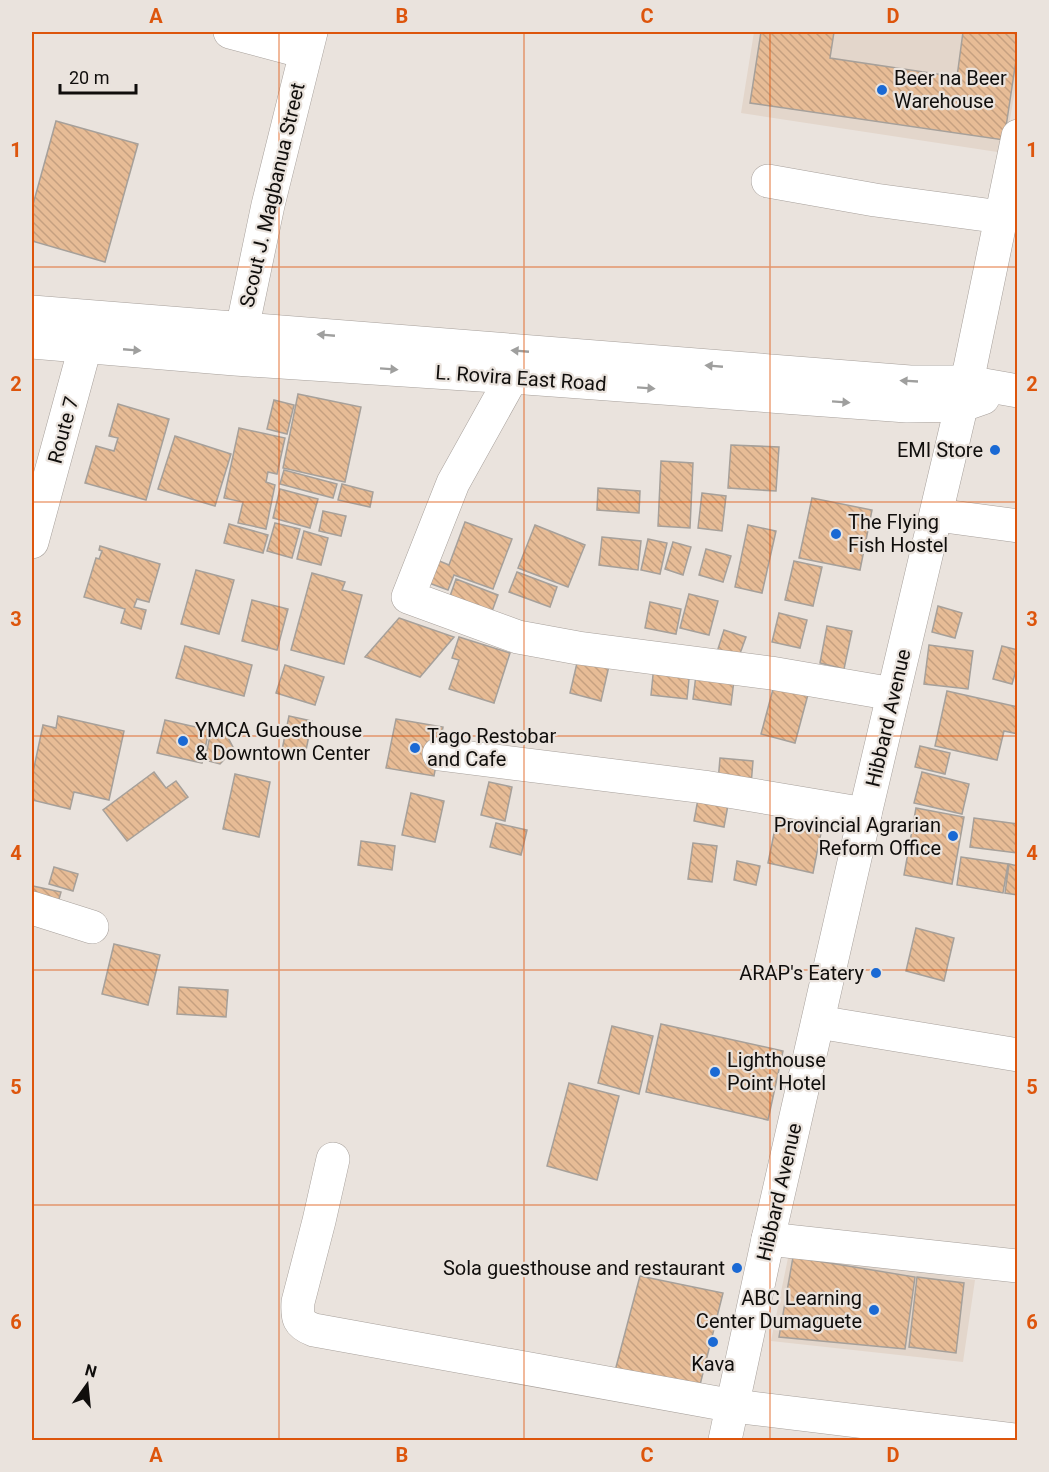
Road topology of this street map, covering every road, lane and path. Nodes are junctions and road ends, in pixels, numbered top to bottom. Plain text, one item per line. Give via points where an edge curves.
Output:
1 (230, 32) edge
2 (308, 42) edge
3 (1017, 136) edge
4 (768, 181) dead end
5 (1001, 217) junction
6 (32, 312) edge
7 (90, 331) junction
8 (32, 342) edge
9 (239, 344) junction
10 (605, 371) junction
11 (512, 376) junction
12 (1013, 391) edge
13 (965, 393) junction
14 (937, 515) junction
15 (1017, 526) edge
16 (32, 538) edge
17 (893, 694) junction
18 (439, 754) dead end
19 (865, 814) junction
20 (32, 908) edge
21 (92, 927) dead end
22 (818, 1022) junction
23 (1017, 1055) edge
24 (333, 1159) dead end
25 (768, 1239) junction
26 (1017, 1266) edge
27 (734, 1406) junction
28 (725, 1440) edge
29 (1014, 1440) edge

1 - 2 street
2 - 9 street, Scout J. Magbanua Street
3 - 5 street, Hibbard Avenue
4 - 5 street via 875,201
5 - 13 street, Hibbard Avenue
6 - 7 street, L. Rovira East Road
7 - 8 street, L. Rovira East Road
7 - 9 street, L. Rovira East Road
7 - 16 street, Route 7
10 -> 9 street, L. Rovira East Road
9 -> 11 street, L. Rovira East Road
10 - 11 street, L. Rovira East Road
10 - 13 street, L. Rovira East Road via 908,406
11 - 17 street via 453,483 408,597 518,637
12 - 13 street, L. Rovira East Road
13 - 14 street, Hibbard Avenue
14 - 15 street
14 - 17 street, Hibbard Avenue
17 - 19 street, Hibbard Avenue
18 - 19 street via 704,787
19 - 22 street, Hibbard Avenue
20 - 21 street
22 - 23 street
22 - 25 street, Hibbard Avenue
24 - 27 street via 298,1302 297,1315 303,1326
25 - 26 street
25 - 27 street, Hibbard Avenue
27 - 28 street, Hibbard Avenue
27 - 29 street

